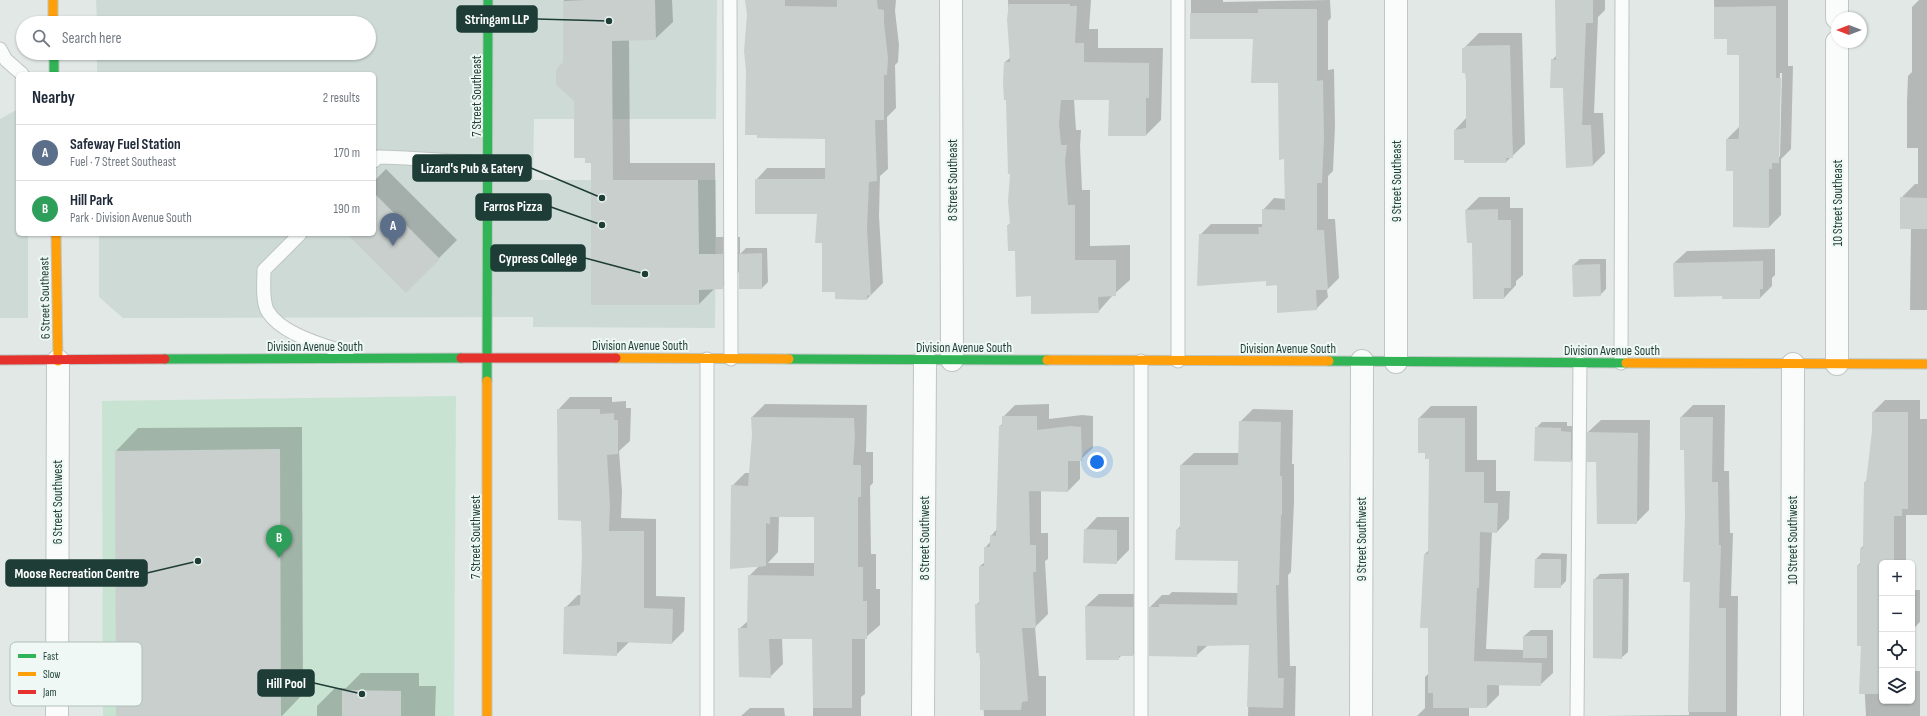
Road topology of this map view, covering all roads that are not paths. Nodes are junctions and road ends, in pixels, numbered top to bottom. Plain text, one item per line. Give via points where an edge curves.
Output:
1 (53, 0) edge
2 (488, 0) edge
3 (730, 0) edge
4 (951, 0) edge
5 (1178, 0) edge
6 (1396, 0) edge
7 (1622, 0) edge
8 (1837, 0) edge
9 (1837, 12) edge
10 (53, 16) edge
11 (1837, 48) edge
12 (0, 49) edge
13 (54, 60) edge
14 (20, 72) edge
15 (54, 72) edge
16 (376, 159) edge
17 (489, 162) junction
18 (56, 236) edge
19 (298, 236) edge
20 (361, 358) junction
21 (489, 359) junction
22 (707, 359) junction
23 (731, 359) junction
24 (0, 360) edge
25 (925, 360) junction
26 (952, 360) junction
27 (58, 361) junction
28 (1141, 361) junction
29 (1178, 361) junction
30 (1362, 361) junction
31 (1396, 362) junction
32 (1580, 363) junction
33 (1621, 363) junction
34 (1793, 364) junction
35 (1837, 364) junction
36 (1927, 364) edge
37 (57, 642) edge
38 (57, 706) edge
39 (57, 716) edge
40 (487, 716) edge
41 (707, 716) edge
42 (923, 716) edge
43 (1140, 716) edge
44 (1361, 716) edge
45 (1577, 716) edge
46 (1792, 716) edge

1 - 10 street
2 - 17 street, 7 Street Southeast
3 - 23 lane
4 - 26 street, 8 Street Southeast
5 - 29 lane
6 - 31 street, 9 Street Southeast
7 - 33 lane
8 - 9 street
11 - 35 street, 10 Street Southeast
12 - 14 lane via 6,60
13 - 15 street
16 - 17 lane via 391,157 460,163
17 - 21 street, 7 Street Southeast
18 - 27 street, 6 Street Southeast
19 - 20 lane via 264,270 267,309 276,320 300,336
20 - 21 street, Division Avenue South
20 - 27 street, Division Avenue South
21 - 22 street, Division Avenue South
21 - 40 street, 7 Street Southwest
22 - 23 street, Division Avenue South
22 - 41 lane
23 - 25 street, Division Avenue South
24 - 27 street, Division Avenue South
25 - 26 street, Division Avenue South
25 - 42 street, 8 Street Southwest
26 - 28 street, Division Avenue South
27 - 37 street, 6 Street Southwest
28 - 29 street, Division Avenue South
28 - 43 lane
29 - 30 street, Division Avenue South
30 - 31 street, Division Avenue South
30 - 44 street, 9 Street Southwest
31 - 32 street, Division Avenue South
32 - 33 street, Division Avenue South
32 - 45 lane
33 - 34 street, Division Avenue South
34 - 35 street, Division Avenue South
34 - 46 street, 10 Street Southwest
35 - 36 street, Division Avenue South
38 - 39 street, 6 Street Southwest

